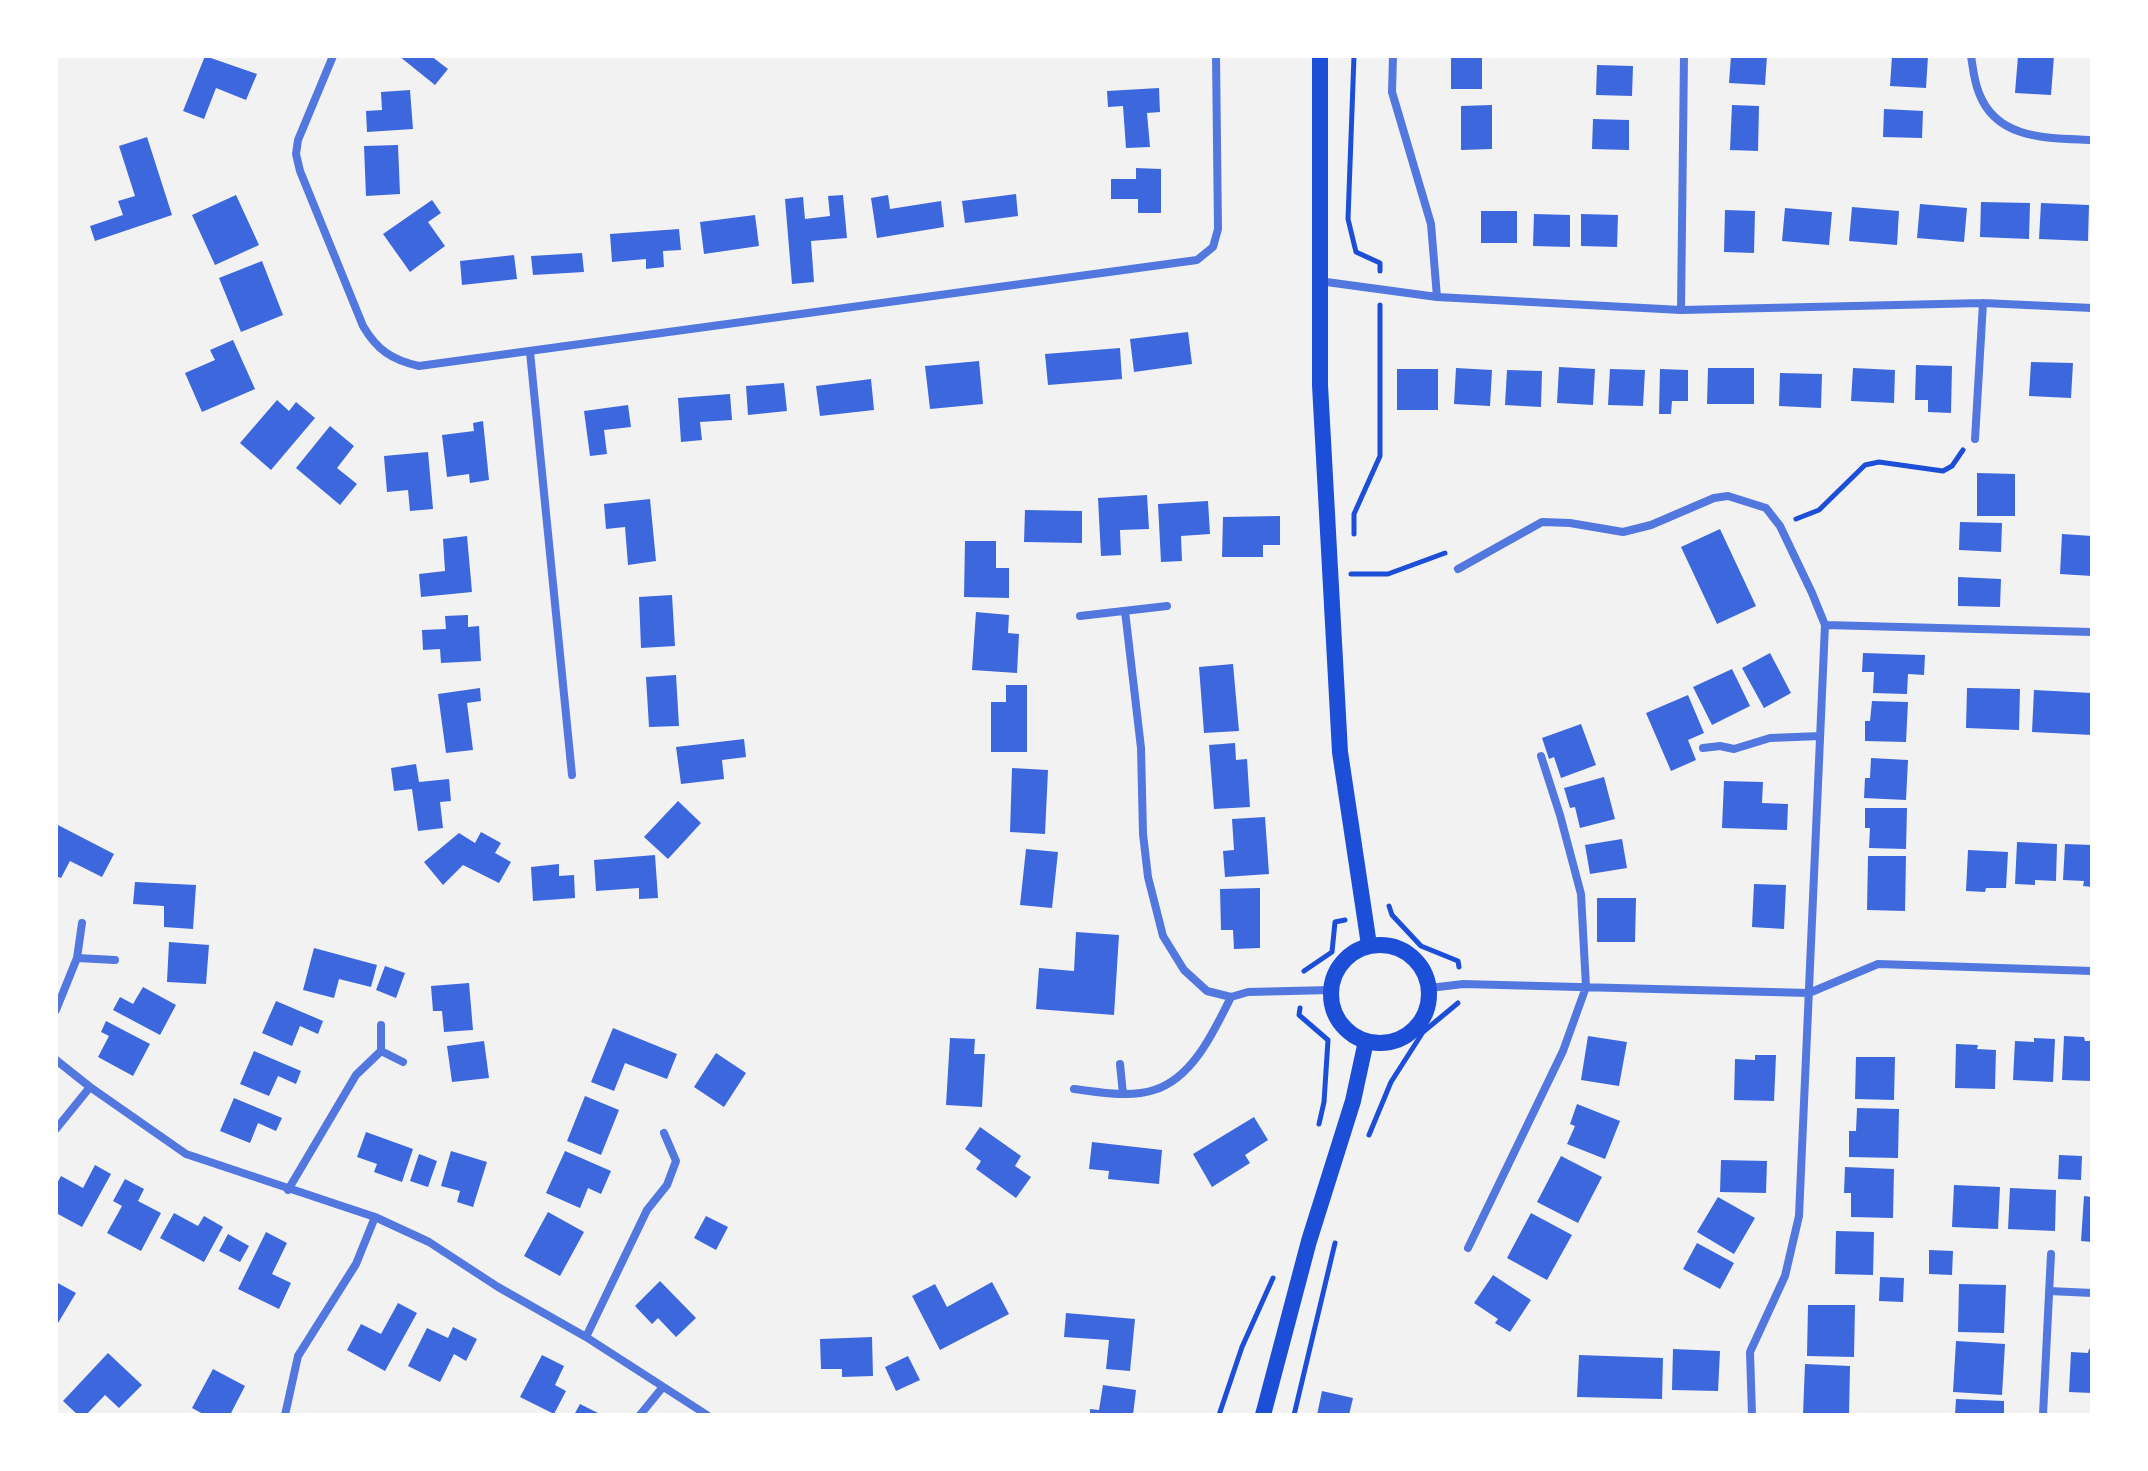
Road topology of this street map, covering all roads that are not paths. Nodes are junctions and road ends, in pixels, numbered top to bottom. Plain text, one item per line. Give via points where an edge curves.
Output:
1 (333, 56) edge
2 (1216, 56) edge
3 (1320, 56) edge
4 (1393, 56) edge
5 (1684, 56) edge
6 (1971, 56) edge
7 (2092, 140) edge
8 (1318, 281) junction
9 (1437, 297) junction
10 (1983, 303) junction
11 (2092, 308) edge
12 (1681, 310) junction
13 (530, 352) junction
14 (1975, 439) road end
15 (1458, 569) road end
16 (1167, 606) dead end
17 (1125, 611) junction
18 (1080, 616) dead end
19 (1825, 625) junction
20 (2092, 632) edge
21 (1820, 736) junction
22 (1703, 748) dead end
23 (1541, 756) dead end
24 (572, 775) dead end
25 (82, 923) dead end
26 (1369, 945) junction
27 (77, 958) junction
28 (115, 960) dead end
29 (2092, 971) edge
30 (1586, 987) junction
31 (1430, 988) junction
32 (1331, 990) junction
33 (1809, 993) junction
34 (1231, 997) junction
35 (56, 1010) edge
36 (381, 1025) dead end
37 (1366, 1041) junction
38 (381, 1051) junction
39 (56, 1060) edge
40 (403, 1062) dead end
41 (1120, 1064) dead end
42 (90, 1087) junction
43 (1074, 1089) dead end
44 (1123, 1094) junction
45 (56, 1129) edge
46 (664, 1133) dead end
47 (288, 1190) junction
48 (375, 1217) junction
49 (1468, 1248) dead end
50 (2051, 1254) dead end
51 (2049, 1291) junction
52 (2092, 1293) edge
53 (586, 1337) junction
54 (662, 1388) junction
55 (285, 1415) edge
56 (640, 1415) edge
57 (707, 1415) edge
58 (1263, 1415) edge
59 (1752, 1415) edge
60 (2043, 1415) edge

1 - 13 street via 296,154 373,342 385,354 419,366
2 - 13 street via 1218,229 1213,247 1197,260
3 - 8 main road
4 - 9 street via 1392,92 1431,224
5 - 12 street
6 - 7 street via 1979,93 2001,122 2018,133
8 - 9 street
8 - 26 main road via 1340,752
9 - 12 street
10 - 11 street
10 - 12 street
10 - 14 street
13 - 24 street
15 - 19 street via 1542,522 1623,532 1728,496 1766,508 1780,526
16 - 17 street
17 - 18 street
17 - 34 street via 1141,748 1148,877 1163,936 1184,970 1207,991
19 - 20 street
19 - 21 street
21 - 22 street via 1770,738 1734,749
21 - 33 street
23 - 30 street via 1581,894
25 - 27 street
26 - 31 main road via 1398,947 1411,955
26 - 32 main road via 1343,962
27 - 28 street
27 - 35 street
29 - 33 street via 1878,964
30 - 31 street
30 - 33 street
30 - 49 street via 1563,1051
31 - 37 main road via 1428,1008 1410,1033 1382,1043
32 - 34 street
32 - 37 main road via 1340,1022
33 - 59 street via 1799,1216 1785,1276 1750,1352
34 - 44 street via 1210,1038 1182,1074 1154,1090
36 - 38 street
37 - 58 main road
38 - 40 street
38 - 47 street via 356,1075
39 - 42 street
41 - 44 street
42 - 45 street
42 - 47 street via 186,1154
43 - 44 street
46 - 53 street via 676,1161 667,1185 647,1210
47 - 48 street
48 - 53 street via 429,1242
48 - 55 street via 356,1264 298,1356
50 - 51 street
51 - 52 street
51 - 60 street
53 - 54 street
54 - 56 street
54 - 57 street

